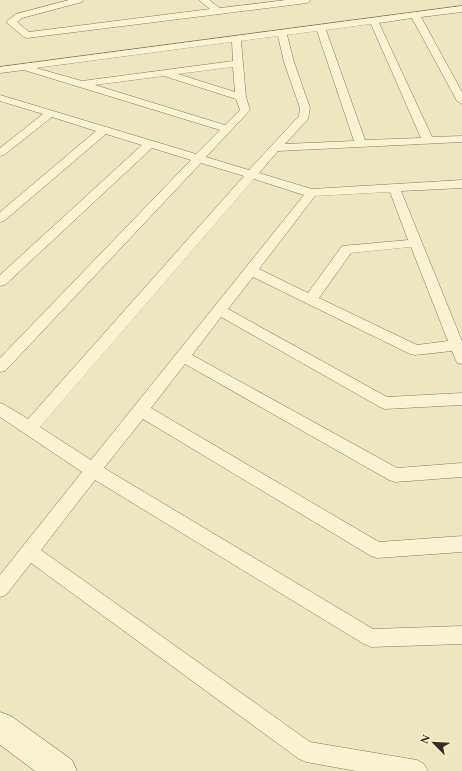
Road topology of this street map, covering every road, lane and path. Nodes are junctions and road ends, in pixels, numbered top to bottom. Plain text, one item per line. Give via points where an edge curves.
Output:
1 (79, 0) edge
2 (203, 0) edge
3 (307, 0) edge
4 (459, 10) edge
5 (218, 11) junction
6 (415, 15) junction
7 (462, 19) edge
8 (374, 21) junction
9 (321, 28) junction
10 (282, 33) junction
11 (236, 39) junction
12 (238, 63) junction
13 (20, 67) junction
14 (0, 70) edge
15 (163, 72) junction
16 (81, 84) junction
17 (241, 97) junction
18 (0, 98) edge
19 (462, 101) edge
20 (50, 114) junction
21 (228, 129) junction
22 (104, 130) junction
23 (462, 138) edge
24 (428, 140) junction
25 (150, 144) junction
26 (361, 144) junction
27 (274, 148) junction
28 (0, 153) edge
29 (200, 159) junction
30 (251, 174) junction
31 (462, 184) edge
32 (394, 188) junction
33 (311, 193) junction
34 (0, 218) edge
35 (416, 243) junction
36 (250, 270) junction
37 (0, 282) edge
38 (312, 299) junction
39 (219, 310) junction
40 (456, 345) junction
41 (183, 356) junction
42 (462, 359) edge
43 (0, 367) edge
44 (462, 399) edge
45 (0, 409) edge
46 (141, 410) junction
47 (30, 428) junction
48 (94, 470) junction
49 (462, 470) edge
50 (462, 544) edge
51 (29, 552) junction
52 (0, 589) edge
53 (462, 635) edge
54 (0, 727) edge
55 (61, 771) edge
56 (417, 771) edge

1 - 5 street via 19,16 11,22 27,35
2 - 5 street
3 - 5 street
4 - 6 street
4 - 7 street
6 - 8 street
6 - 19 street
8 - 9 street
8 - 24 street
9 - 10 street
9 - 26 street
10 - 11 street
10 - 27 street via 305,108 304,117
11 - 12 street
11 - 13 street
12 - 15 street
12 - 17 street
13 - 14 street
13 - 16 street
15 - 16 street
15 - 17 street
16 - 21 street
17 - 21 street via 245,110
18 - 20 street
20 - 22 street
20 - 28 street
21 - 29 street
22 - 25 street
22 - 34 street
23 - 24 street
24 - 26 street
25 - 29 street
25 - 37 street
26 - 27 street
27 - 30 street
29 - 30 street
29 - 43 street
30 - 33 street
30 - 47 street
31 - 32 street
32 - 33 street
32 - 35 street
33 - 36 street
35 - 38 street via 347,249
35 - 40 street
36 - 38 street
36 - 39 street
38 - 40 street via 414,350
39 - 41 street
39 - 44 street via 385,403
40 - 42 street
41 - 46 street
41 - 49 street via 395,475
45 - 47 street
46 - 48 street
46 - 50 street via 377,550
47 - 48 street
48 - 51 street
48 - 53 street via 371,638
51 - 52 street
51 - 56 street via 306,752
54 - 55 main road

